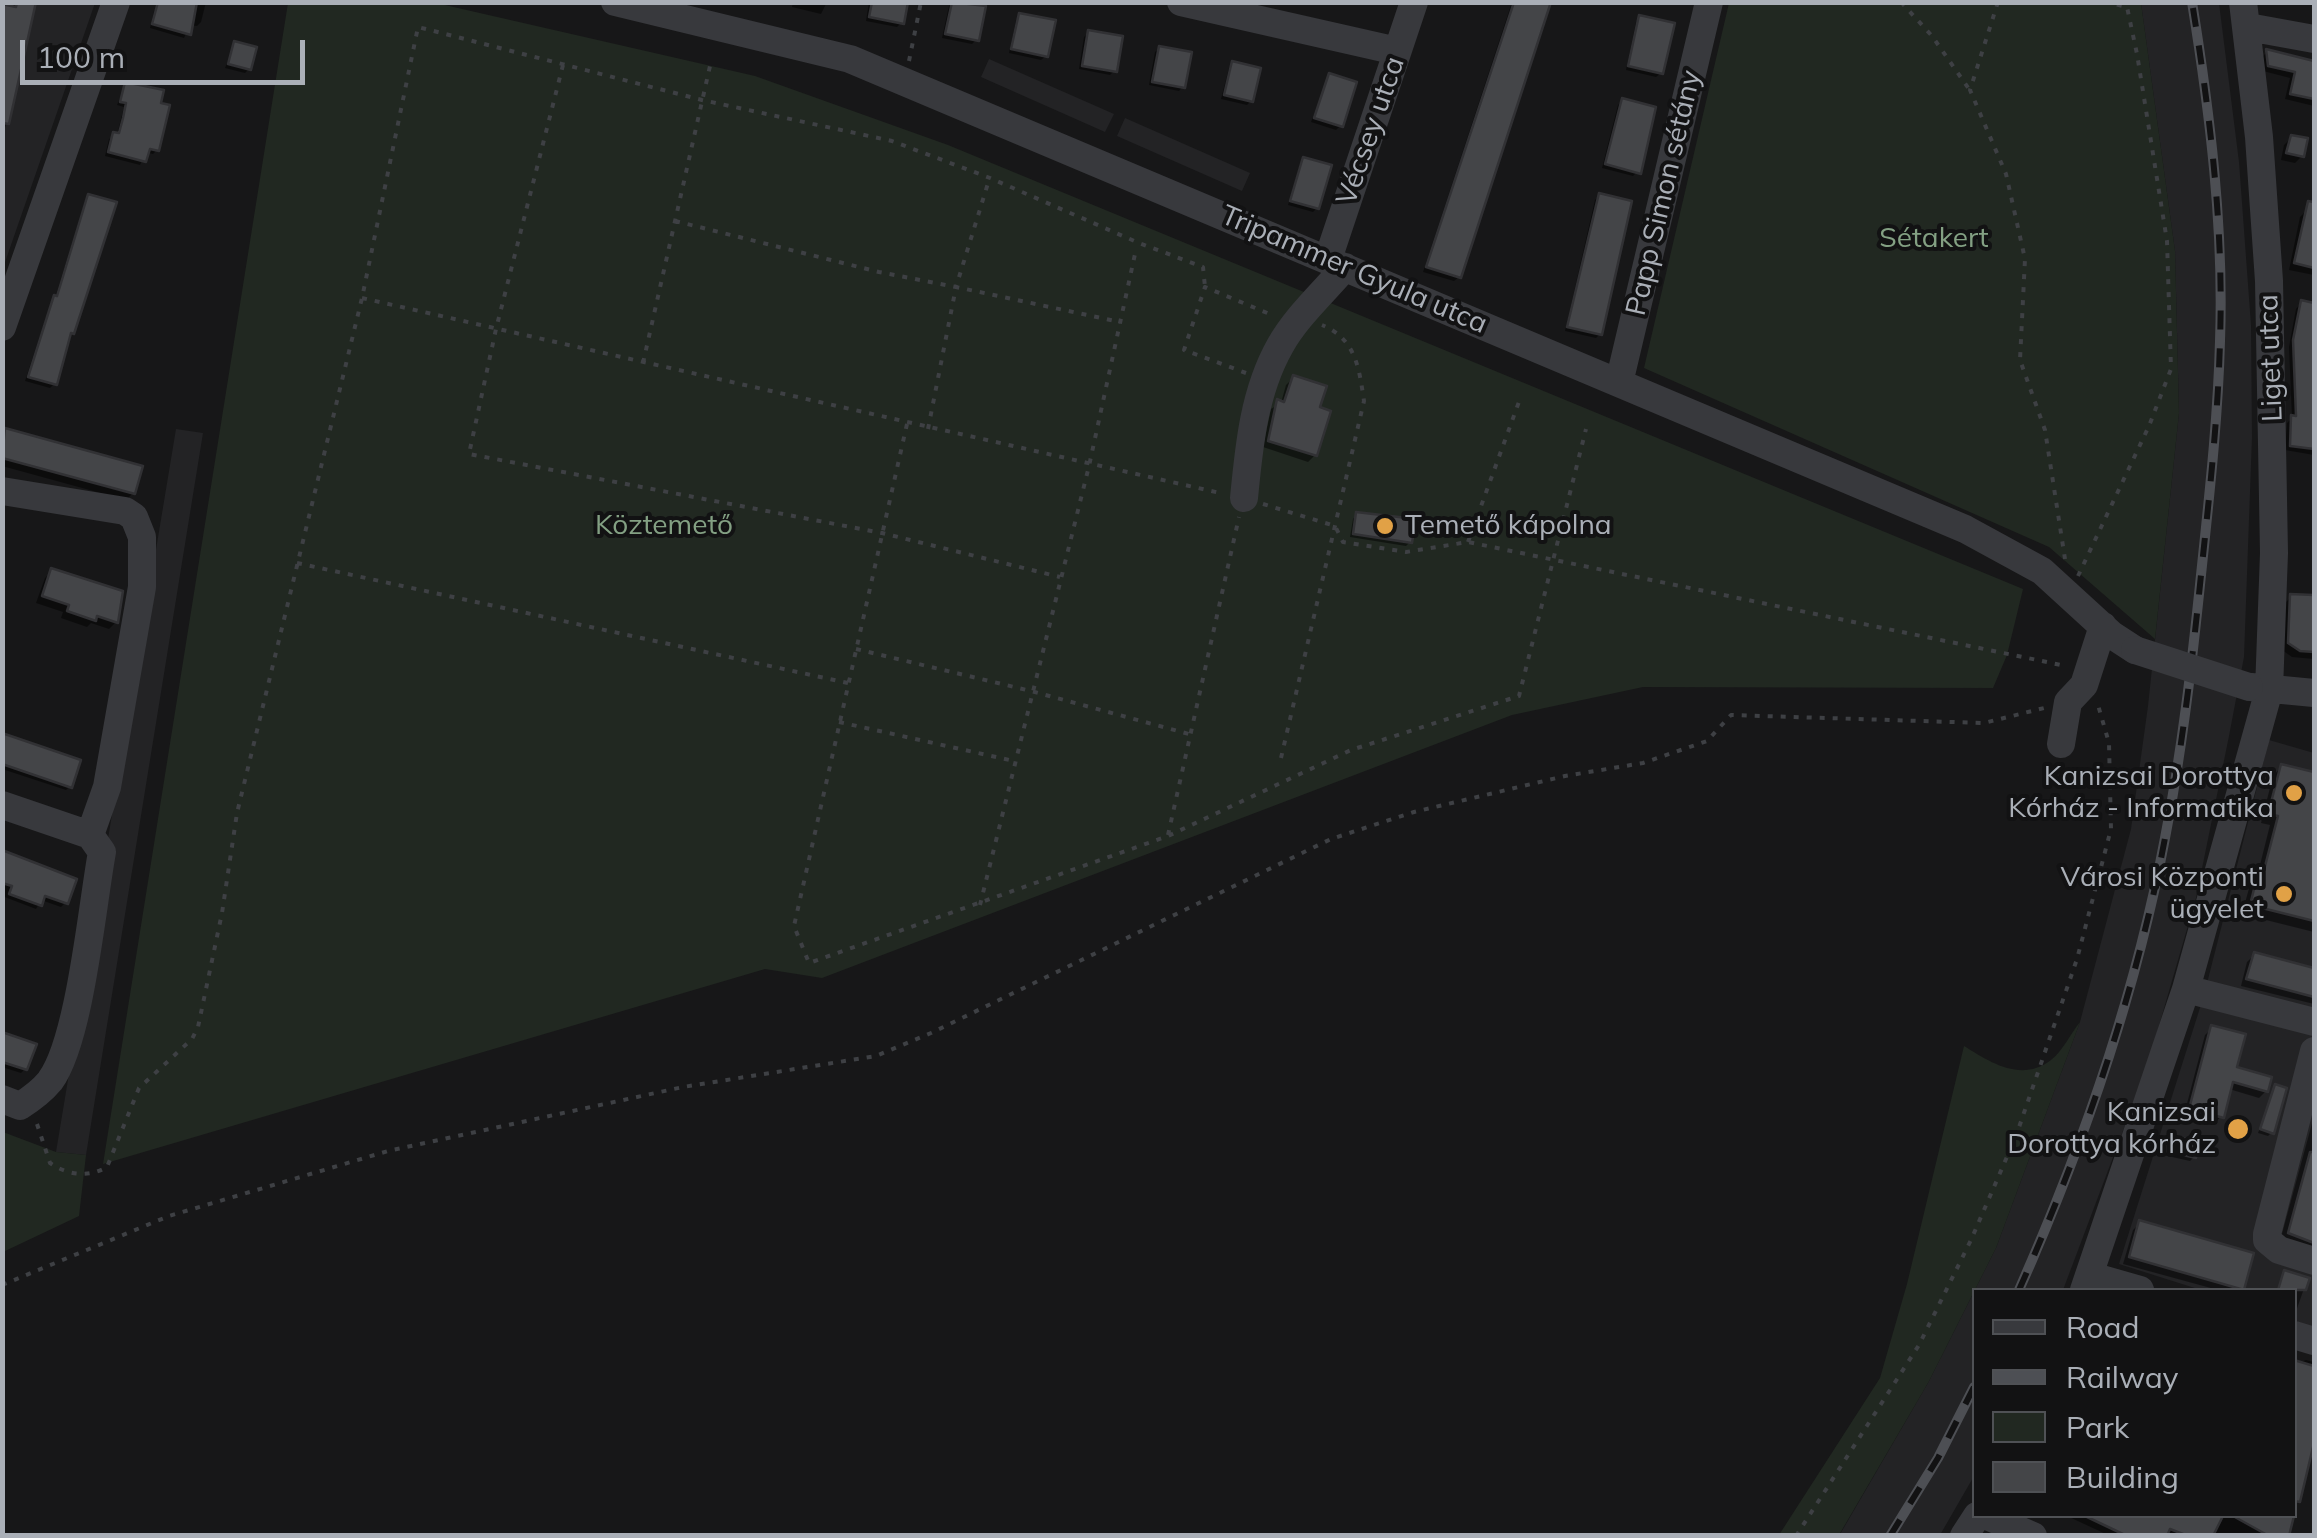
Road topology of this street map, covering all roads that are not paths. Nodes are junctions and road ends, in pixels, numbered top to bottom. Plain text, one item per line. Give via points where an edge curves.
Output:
1 (116, 2) edge
2 (615, 2) edge
3 (1181, 2) edge
4 (1414, 2) edge
5 (1709, 2) edge
6 (662, 8) edge
7 (2246, 15) edge
8 (2314, 39) edge
9 (1398, 51) junction
10 (1336, 263) junction
11 (6, 308) edge
12 (1619, 383) junction
13 (2, 491) edge
14 (1244, 498) road end
15 (2102, 626) junction
16 (2259, 688) junction
17 (2314, 693) edge
18 (2061, 744) dead end
19 (2, 805) edge
20 (90, 835) junction
21 (2186, 989) junction
22 (2314, 1022) edge
23 (2314, 1051) edge
24 (11, 1103) edge
25 (2314, 1261) edge
26 (2088, 1284) edge
27 (2123, 1288) edge
28 (1992, 1518) edge
29 (2033, 1536) edge

1 - 11 street
2 - 6 street, Tripammer Gyula utca
3 - 9 street
4 - 9 street, Vécsey utca
5 - 12 street, Papp Simon sétány
6 - 10 street, Tripammer Gyula utca via 850,59
7 - 8 street
7 - 16 street, Liget utca via 2269,281 2274,554
9 - 10 street, Vécsey utca
10 - 12 street, Tripammer Gyula utca
10 - 14 street via 1264,380 1249,438
12 - 15 street, Tripammer Gyula utca via 1997,544 2070,594
13 - 20 street via 125,512 134,516 142,537 142,587 107,787
15 - 16 street, Tripammer Gyula utca, bridge via 2135,650
15 - 18 street
16 - 17 street, Tripammer Gyula utca
16 - 21 street, Liget utca
19 - 20 street
20 - 24 street via 102,852 62,1059 37,1095
21 - 22 street
21 - 26 street, Liget utca
23 - 25 street via 2267,1240
26 - 27 street
28 - 29 street

